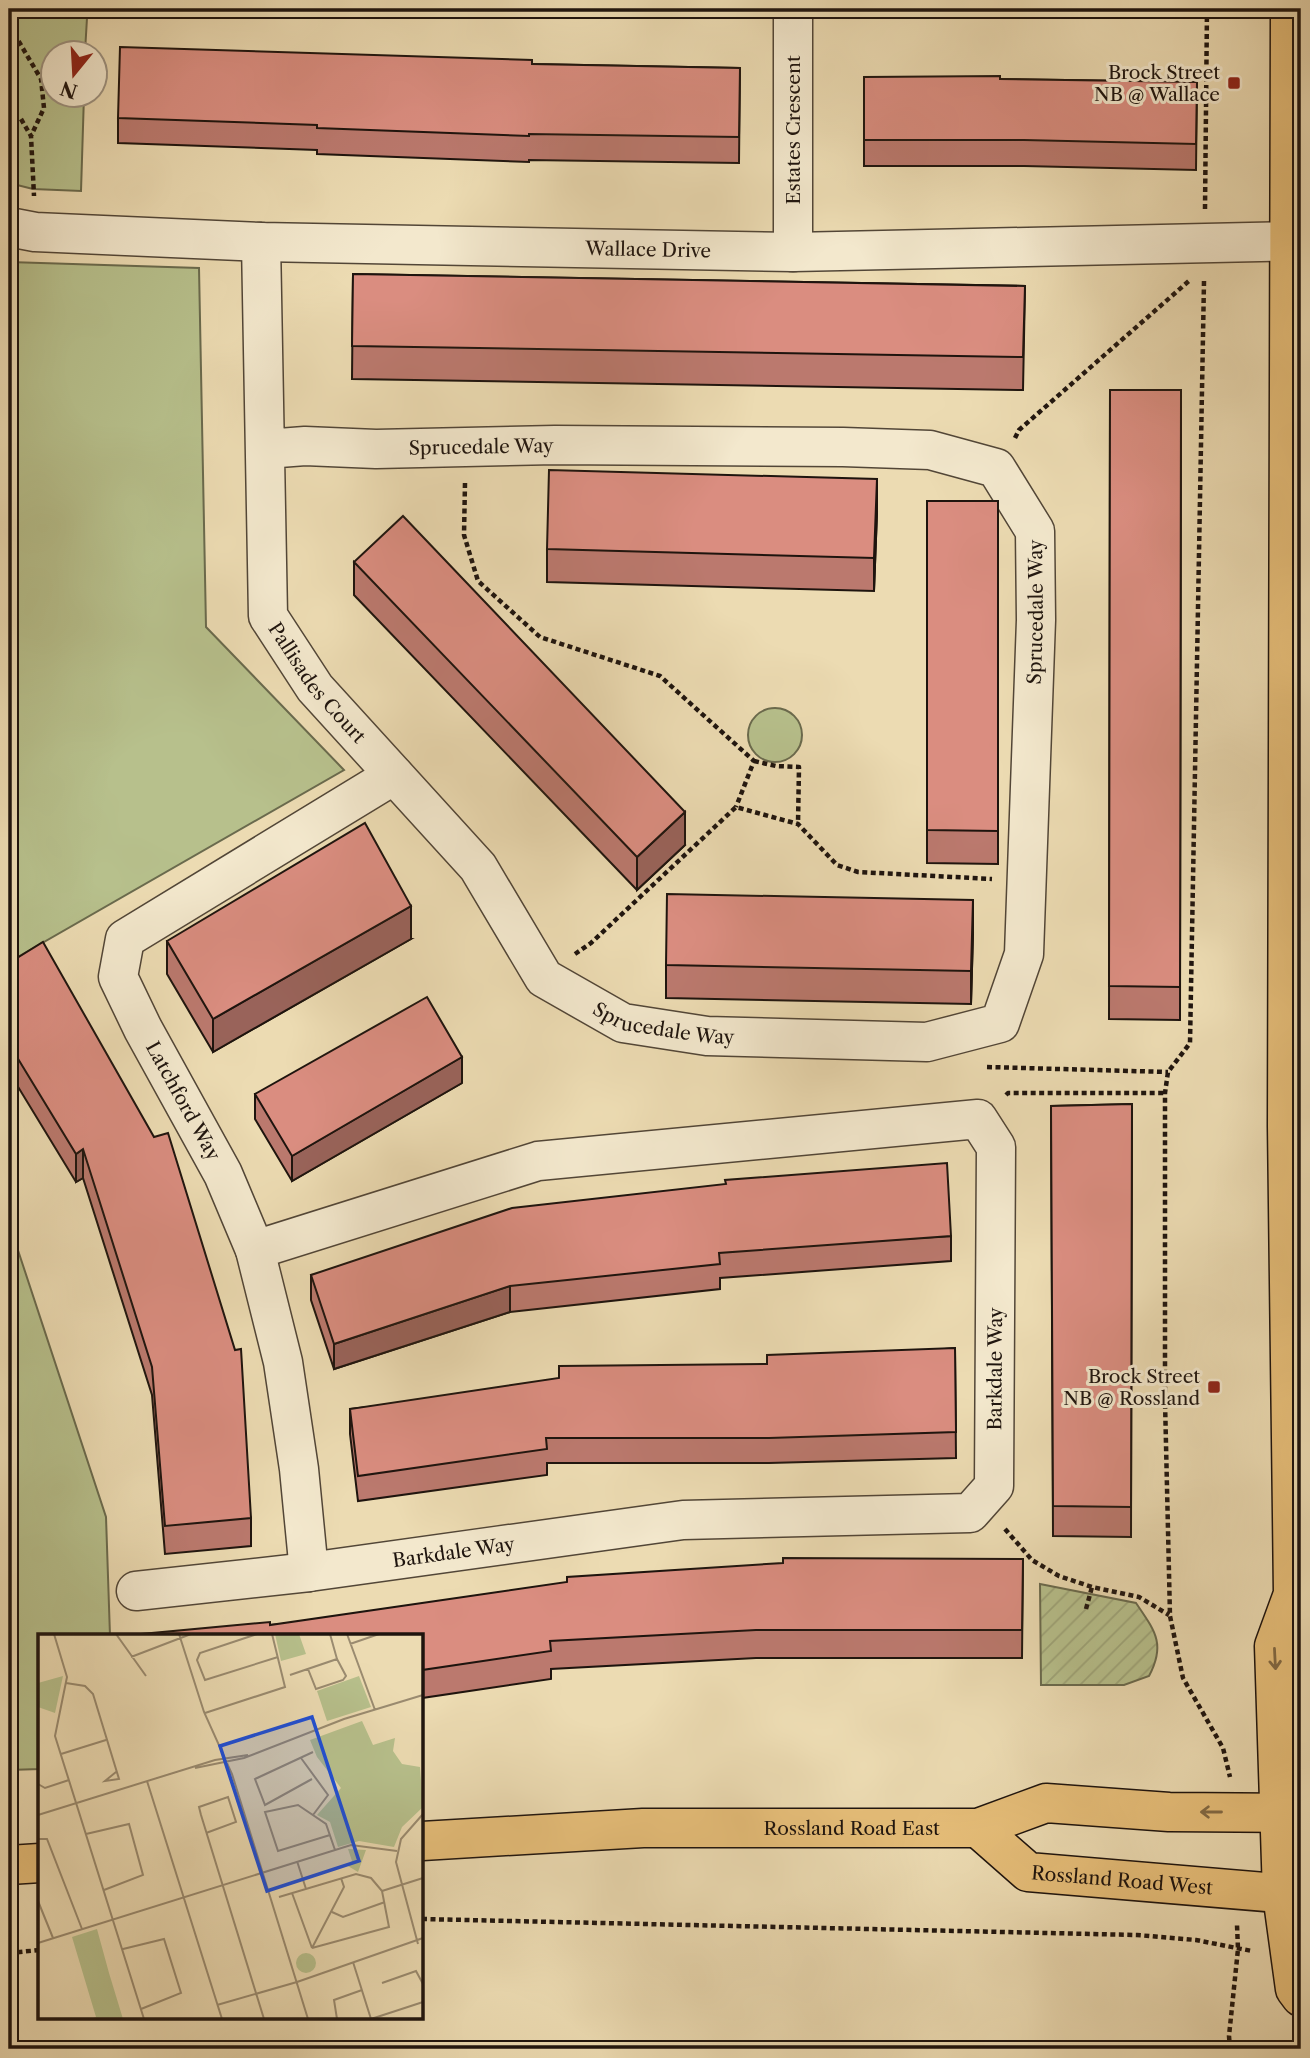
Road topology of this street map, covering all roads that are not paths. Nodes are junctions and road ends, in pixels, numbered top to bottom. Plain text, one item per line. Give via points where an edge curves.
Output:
1 (793, 9) edge
2 (1290, 9) edge
3 (1295, 59) edge
4 (22, 229) edge
5 (1296, 241) edge
6 (261, 242) junction
7 (793, 252) junction
8 (266, 449) junction
9 (394, 775) junction
10 (544, 978) joint
11 (255, 1250) junction
12 (309, 1572) junction
13 (136, 1591) dead end
14 (1297, 1599) edge
15 (1290, 1813) edge
16 (978, 1828) junction
17 (424, 1841) edge
18 (38, 1863) edge
19 (9, 1865) edge
20 (1292, 1894) edge
21 (1301, 1997) edge

1 - 7 street, Estates Crescent
2 - 3 main road
3 - 5 main road
4 - 6 street, Wallace Drive
5 - 7 street, Wallace Drive
5 - 14 main road via 1287,1126
6 - 7 street, Wallace Drive
6 - 8 street, Pallisades Court
8 - 9 street, Pallisades Court via 268,615 315,688
8 - 10 street, Sprucedale Way via 555,445 930,450 996,468 1035,531 1024,954 1000,1023 926,1042 707,1037 623,1023
9 - 10 street, Pallisades Court via 478,867
9 - 11 street, Latchford Way via 125,939 118,976 223,1174
11 - 12 street, Latchford Way via 283,1362
11 - 12 street, Barkdale Way via 538,1161 978,1119 996,1147 994,1486 970,1513 683,1520
12 - 13 street, Barkdale Way
14 -> 15 main road via 1274,1646
15 -> 16 main road, Rossland Road East via 1169,1812 1045,1803
15 - 20 main road
16 - 17 main road, Rossland Road East via 643,1828
16 - 20 main road, Rossland Road West via 1028,1871
18 - 19 main road
20 - 21 main road via 1292,1958 1295,1989

